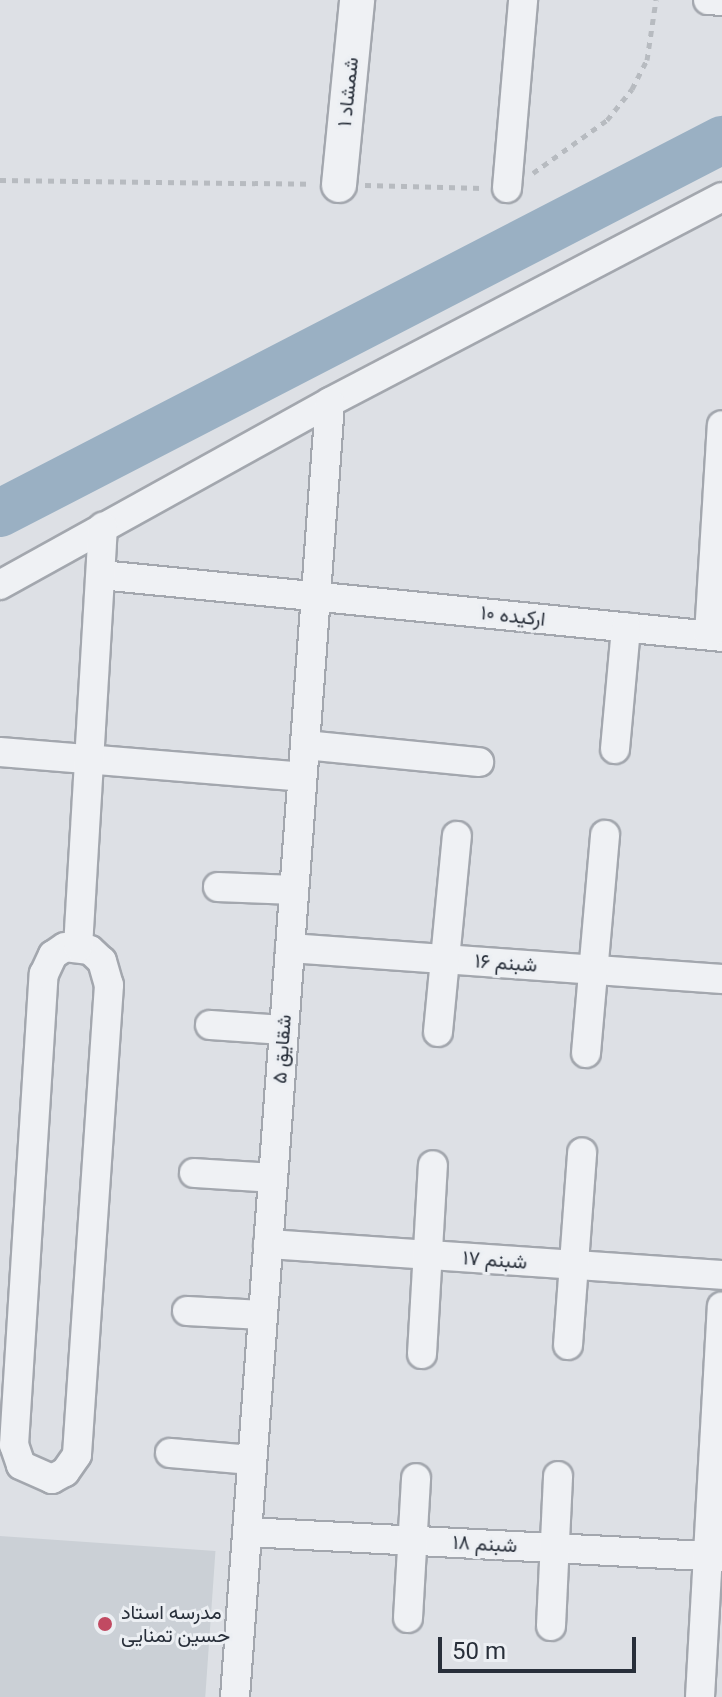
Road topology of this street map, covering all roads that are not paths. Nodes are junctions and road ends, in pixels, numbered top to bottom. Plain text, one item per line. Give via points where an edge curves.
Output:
1 (357, 0) edge
2 (523, 0) edge
3 (708, 0) edge
4 (722, 1) edge
5 (339, 185) dead end
6 (507, 188) dead end
7 (722, 197) edge
8 (330, 402) junction
9 (722, 425) edge
10 (103, 527) junction
11 (101, 575) junction
12 (717, 584) edge
13 (0, 585) edge
14 (316, 596) junction
15 (626, 627) junction
16 (716, 636) edge
17 (305, 745) junction
18 (615, 749) dead end
19 (0, 752) edge
20 (90, 758) junction
21 (479, 762) dead end
22 (302, 777) junction
23 (605, 835) dead end
24 (457, 836) dead end
25 (218, 887) dead end
26 (294, 890) junction
27 (78, 947) junction
28 (290, 948) junction
29 (446, 959) junction
30 (593, 970) junction
31 (722, 979) edge
32 (210, 1025) dead end
33 (284, 1030) junction
34 (438, 1032) dead end
35 (586, 1053) dead end
36 (582, 1153) dead end
37 (433, 1165) dead end
38 (194, 1173) dead end
39 (273, 1178) junction
40 (268, 1244) junction
41 (427, 1255) junction
42 (573, 1265) junction
43 (722, 1275) edge
44 (722, 1307) edge
45 (187, 1311) dead end
46 (263, 1315) junction
47 (568, 1345) dead end
48 (422, 1354) dead end
49 (170, 1453) dead end
50 (252, 1460) junction
51 (558, 1476) dead end
52 (416, 1478) dead end
53 (247, 1532) junction
54 (411, 1540) junction
55 (553, 1548) junction
56 (716, 1556) edge
57 (408, 1618) dead end
58 (551, 1626) dead end
59 (235, 1697) edge
60 (700, 1697) edge

1 - 5 street, شمشاد ۱
2 - 6 street
3 - 4 street
7 - 8 street
8 - 10 street
8 - 14 street, شقایق ۵
9 - 12 street
10 - 11 street
10 - 13 street
11 - 14 street, ارکیده ۱۰
11 - 20 street
12 - 16 street
14 - 15 street, ارکیده ۱۰
14 - 17 street, شقایق ۵
15 - 16 street, ارکیده ۱۰
15 - 18 street
17 - 21 street
17 - 22 street, شقایق ۵
19 - 20 street
20 - 22 street
20 - 27 street
22 - 26 street, شقایق ۵
23 - 30 street
24 - 29 street
25 - 26 street
26 - 28 street, شقایق ۵
27 - 27 street via 53,955 44,974 14,1445 21,1465 52,1479 77,1455 109,985 102,961
28 - 29 street, شبنم ۱۶
28 - 33 street, شقایق ۵
29 - 30 street, شبنم ۱۶
29 - 34 street
30 - 31 street, شبنم ۱۶
30 - 35 street
32 - 33 street
33 - 39 street, شقایق ۵
36 - 42 street
37 - 41 street
38 - 39 street
39 - 40 street, شقایق ۵
40 - 41 street, شبنم ۱۷
40 - 46 street, شقایق ۵
41 - 42 street, شبنم ۱۷
41 - 48 street
42 - 43 street, شبنم ۱۷
42 - 47 street
44 - 56 street
45 - 46 street
46 - 50 street, شقایق ۵
49 - 50 street
50 - 53 street, شقایق ۵
51 - 55 street
52 - 54 street
53 - 54 street, شبنم ۱۸
53 - 59 street, شقایق ۵
54 - 55 street, شبنم ۱۸
54 - 57 street
55 - 56 street, شبنم ۱۸
55 - 58 street
56 - 60 street

